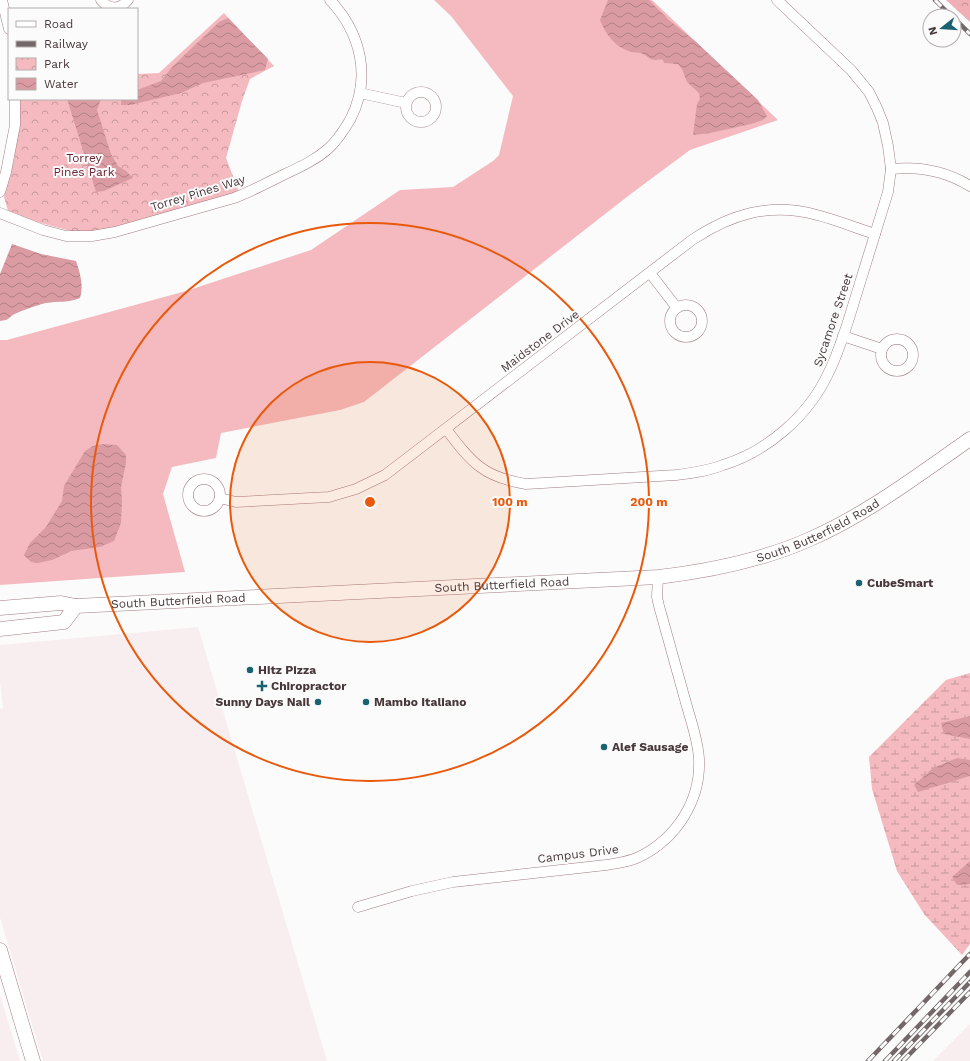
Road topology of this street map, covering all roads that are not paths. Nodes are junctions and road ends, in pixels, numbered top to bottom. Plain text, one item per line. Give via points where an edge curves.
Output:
1 (2, 0) edge
2 (101, 0) edge
3 (128, 0) edge
4 (330, 0) edge
5 (777, 0) edge
6 (8, 25) edge
7 (360, 93) junction
8 (15, 100) edge
9 (406, 103) dead end
10 (891, 169) junction
11 (970, 186) edge
12 (0, 192) edge
13 (0, 213) edge
14 (875, 234) junction
15 (650, 273) junction
16 (677, 308) dead end
17 (843, 336) junction
18 (882, 349) dead end
19 (446, 429) junction
20 (970, 439) edge
21 (220, 498) dead end
22 (658, 577) junction
23 (76, 606) junction
24 (0, 608) edge
25 (0, 629) edge
26 (358, 907) dead end
27 (0, 950) edge
28 (33, 1061) edge

1 - 6 street
2 - 3 street via 105,5 115,8
4 - 7 street, Torrey Pines Way via 341,13 355,39 361,60
5 - 10 street, Sycamore Street via 851,70 868,92 883,123
7 - 9 street
7 - 13 street, Torrey Pines Way via 344,131 330,148 311,162 234,198 115,232 92,236 66,236
8 - 12 street via 15,125
10 - 11 street via 922,168 936,171
10 - 14 street, Sycamore Street via 888,192
14 - 15 street, Maidstone Drive via 816,215 794,211 749,213 709,229
14 - 17 street, Sycamore Street
15 - 16 street
15 - 19 street, Maidstone Drive
17 - 18 street
17 - 19 street, Sycamore Street via 820,389 788,427 756,451 723,466 695,473 526,484 509,481 478,466
19 - 21 street, Maidstone Drive via 385,475 356,489 329,497 307,499 236,502
20 - 22 main road, South Butterfield Road via 878,502 806,541 745,562 688,574
22 - 23 main road, South Butterfield Road
22 - 26 street, Campus Drive via 658,606 699,758 699,772 691,801 676,828 656,847 629,860 606,865 453,882
23 - 24 main road, South Butterfield Road via 61,603
23 - 25 main road via 64,622
27 - 28 main road

